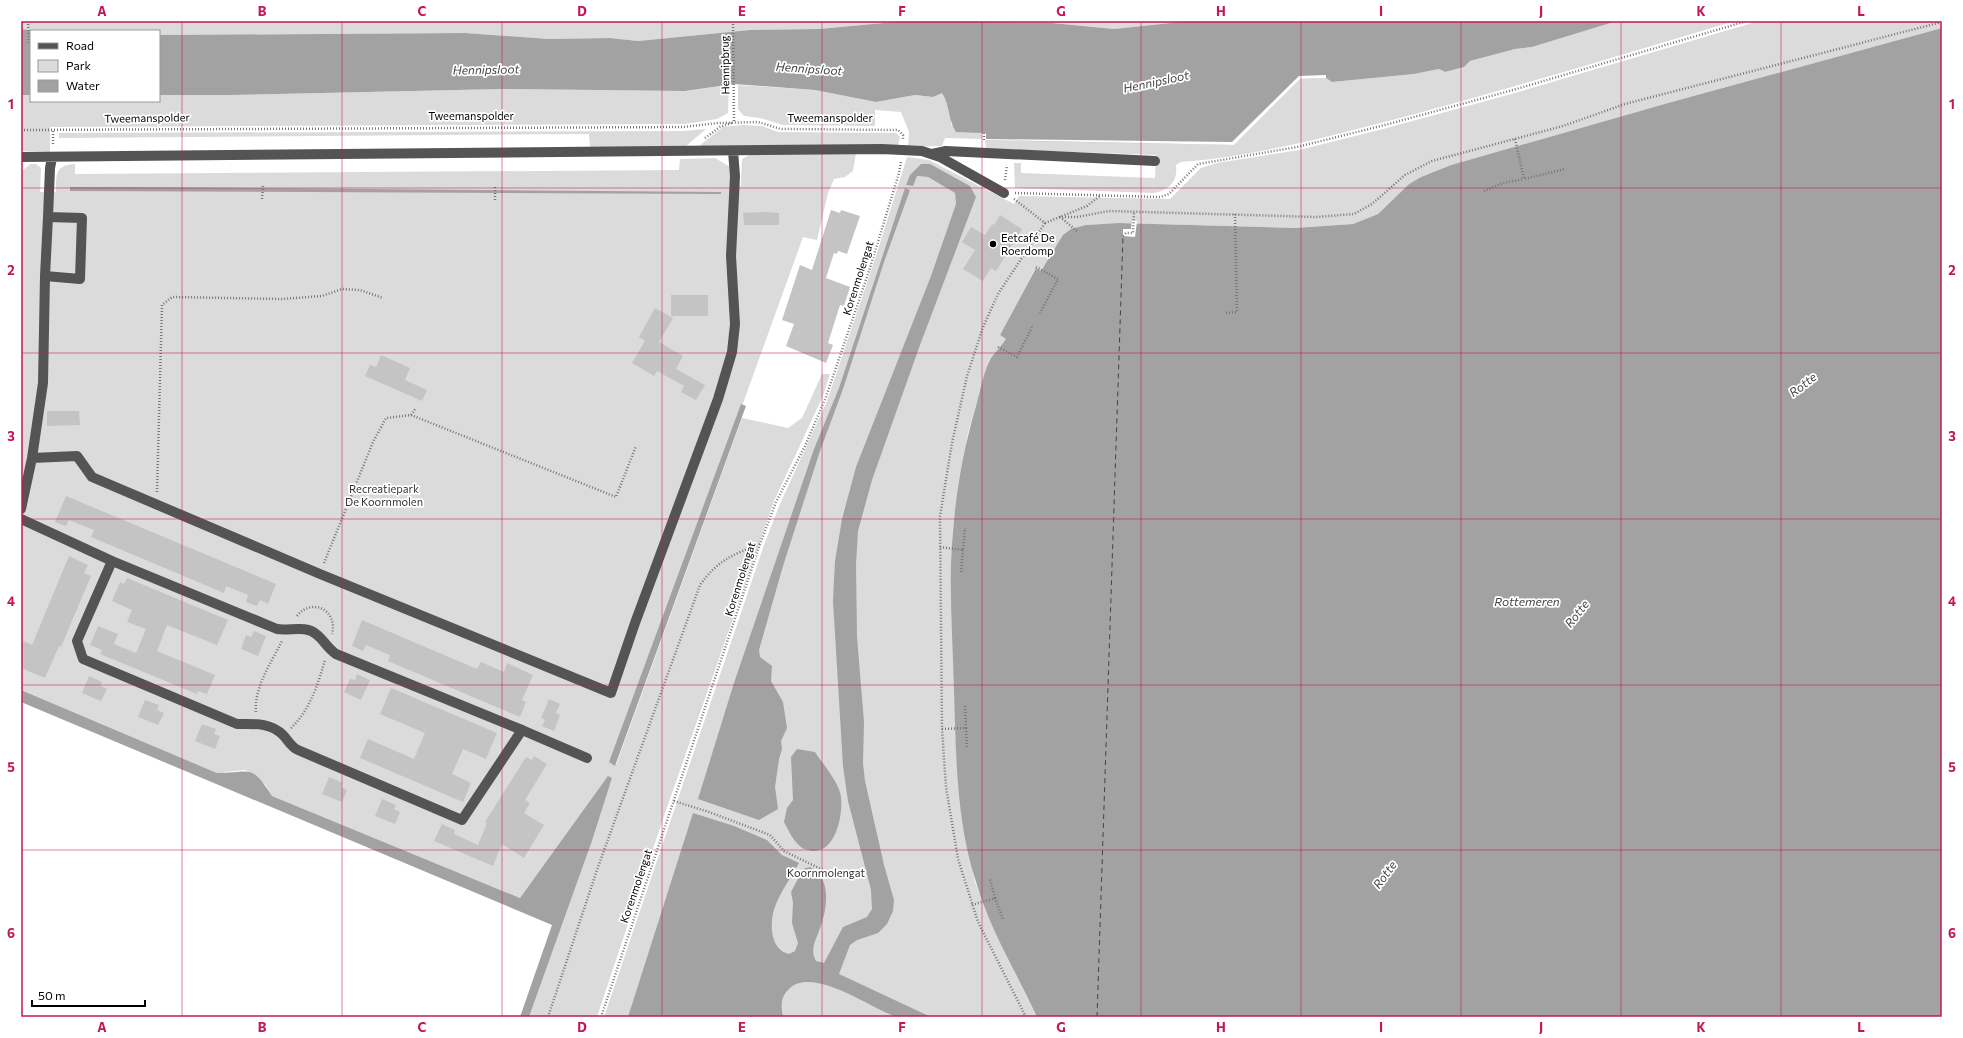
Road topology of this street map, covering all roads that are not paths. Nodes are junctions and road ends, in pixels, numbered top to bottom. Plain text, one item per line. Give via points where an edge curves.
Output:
1 (733, 151) junction
2 (932, 154) junction
3 (21, 157) edge
4 (52, 158) junction
5 (1155, 161) dead end
6 (1004, 193) road end
7 (48, 217) junction
8 (45, 276) junction
9 (32, 458) junction
10 (21, 509) edge
11 (21, 519) edge
12 (112, 561) junction
13 (522, 730) junction
14 (586, 758) dead end

1 - 2 street via 875,149 922,151
1 - 4 street
1 - 9 street via 735,176 731,256 735,324 732,352 718,400 611,693 92,477 77,456
2 - 5 street via 946,151
2 - 6 street
3 - 4 street
4 - 7 street
7 - 8 street
7 - 8 street via 82,218 80,279
8 - 9 street via 43,383
9 - 10 street
11 - 12 street
12 - 13 street via 277,629 312,631 336,654
12 - 13 street via 77,641 83,659 237,724 270,726 298,750 462,820
13 - 14 street

